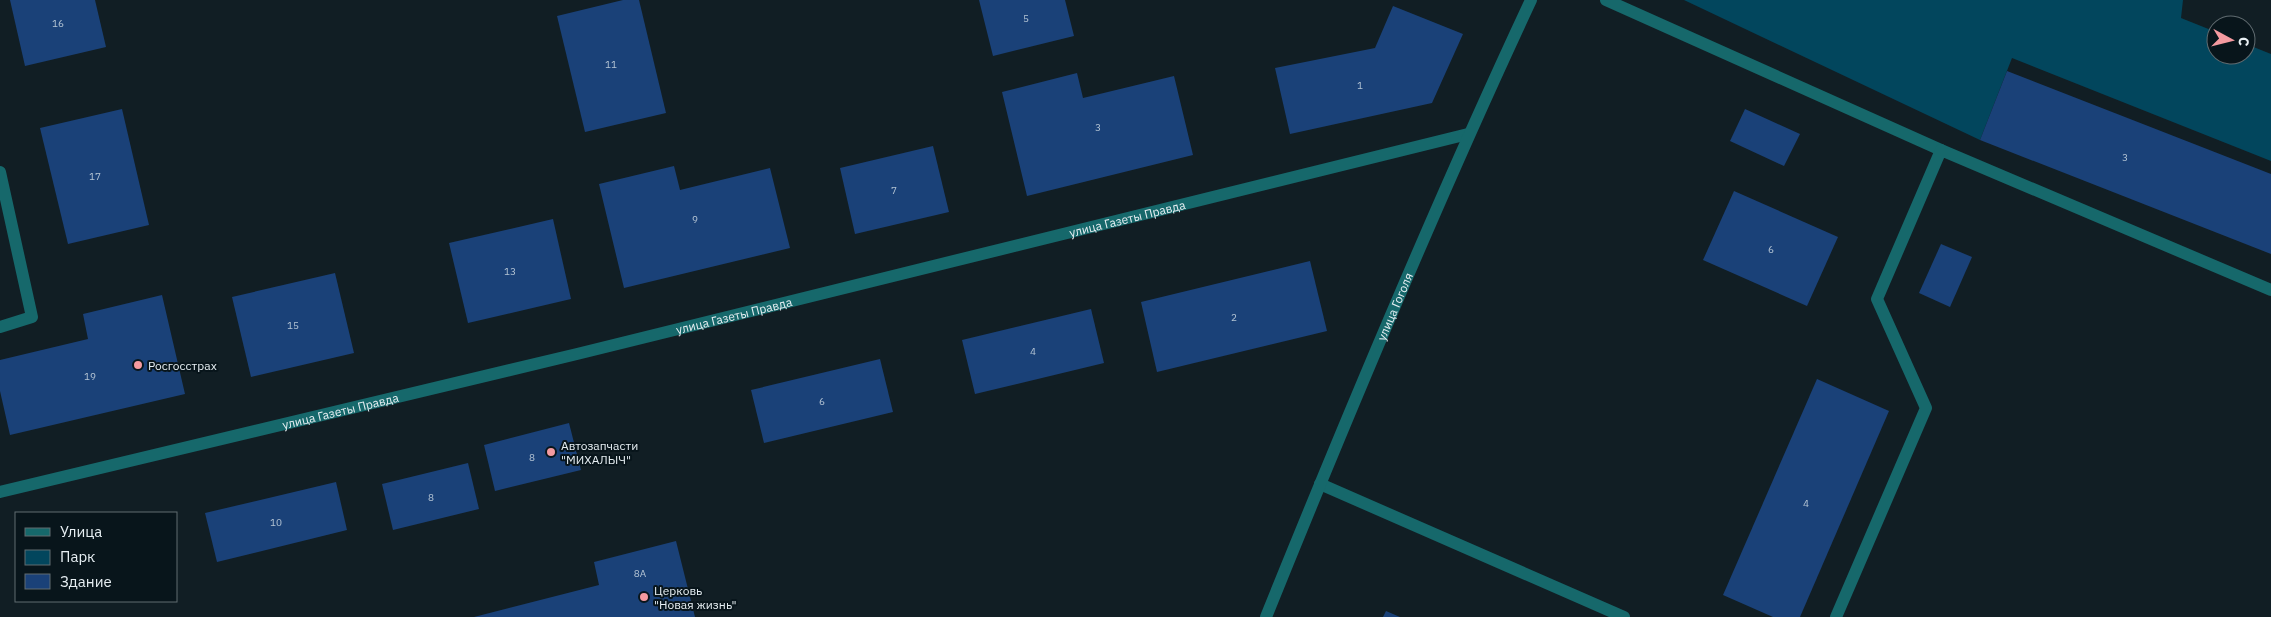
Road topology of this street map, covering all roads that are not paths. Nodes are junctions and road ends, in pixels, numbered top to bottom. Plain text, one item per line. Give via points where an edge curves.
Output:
1 (1531, 0) edge
2 (1606, 0) edge
3 (1468, 134) junction
4 (1941, 150) junction
5 (0, 172) edge
6 (2271, 290) edge
7 (0, 327) edge
8 (1320, 484) junction
9 (0, 492) edge
10 (1266, 617) edge
11 (1624, 617) edge
12 (1836, 617) edge

1 - 3 street, улица Гоголя
2 - 4 street
3 - 8 street, улица Гоголя
3 - 9 street, улица Газеты Правда
4 - 6 street
4 - 12 street via 1877,299 1926,408
5 - 7 street via 32,317
8 - 10 street, улица Гоголя
8 - 11 street

